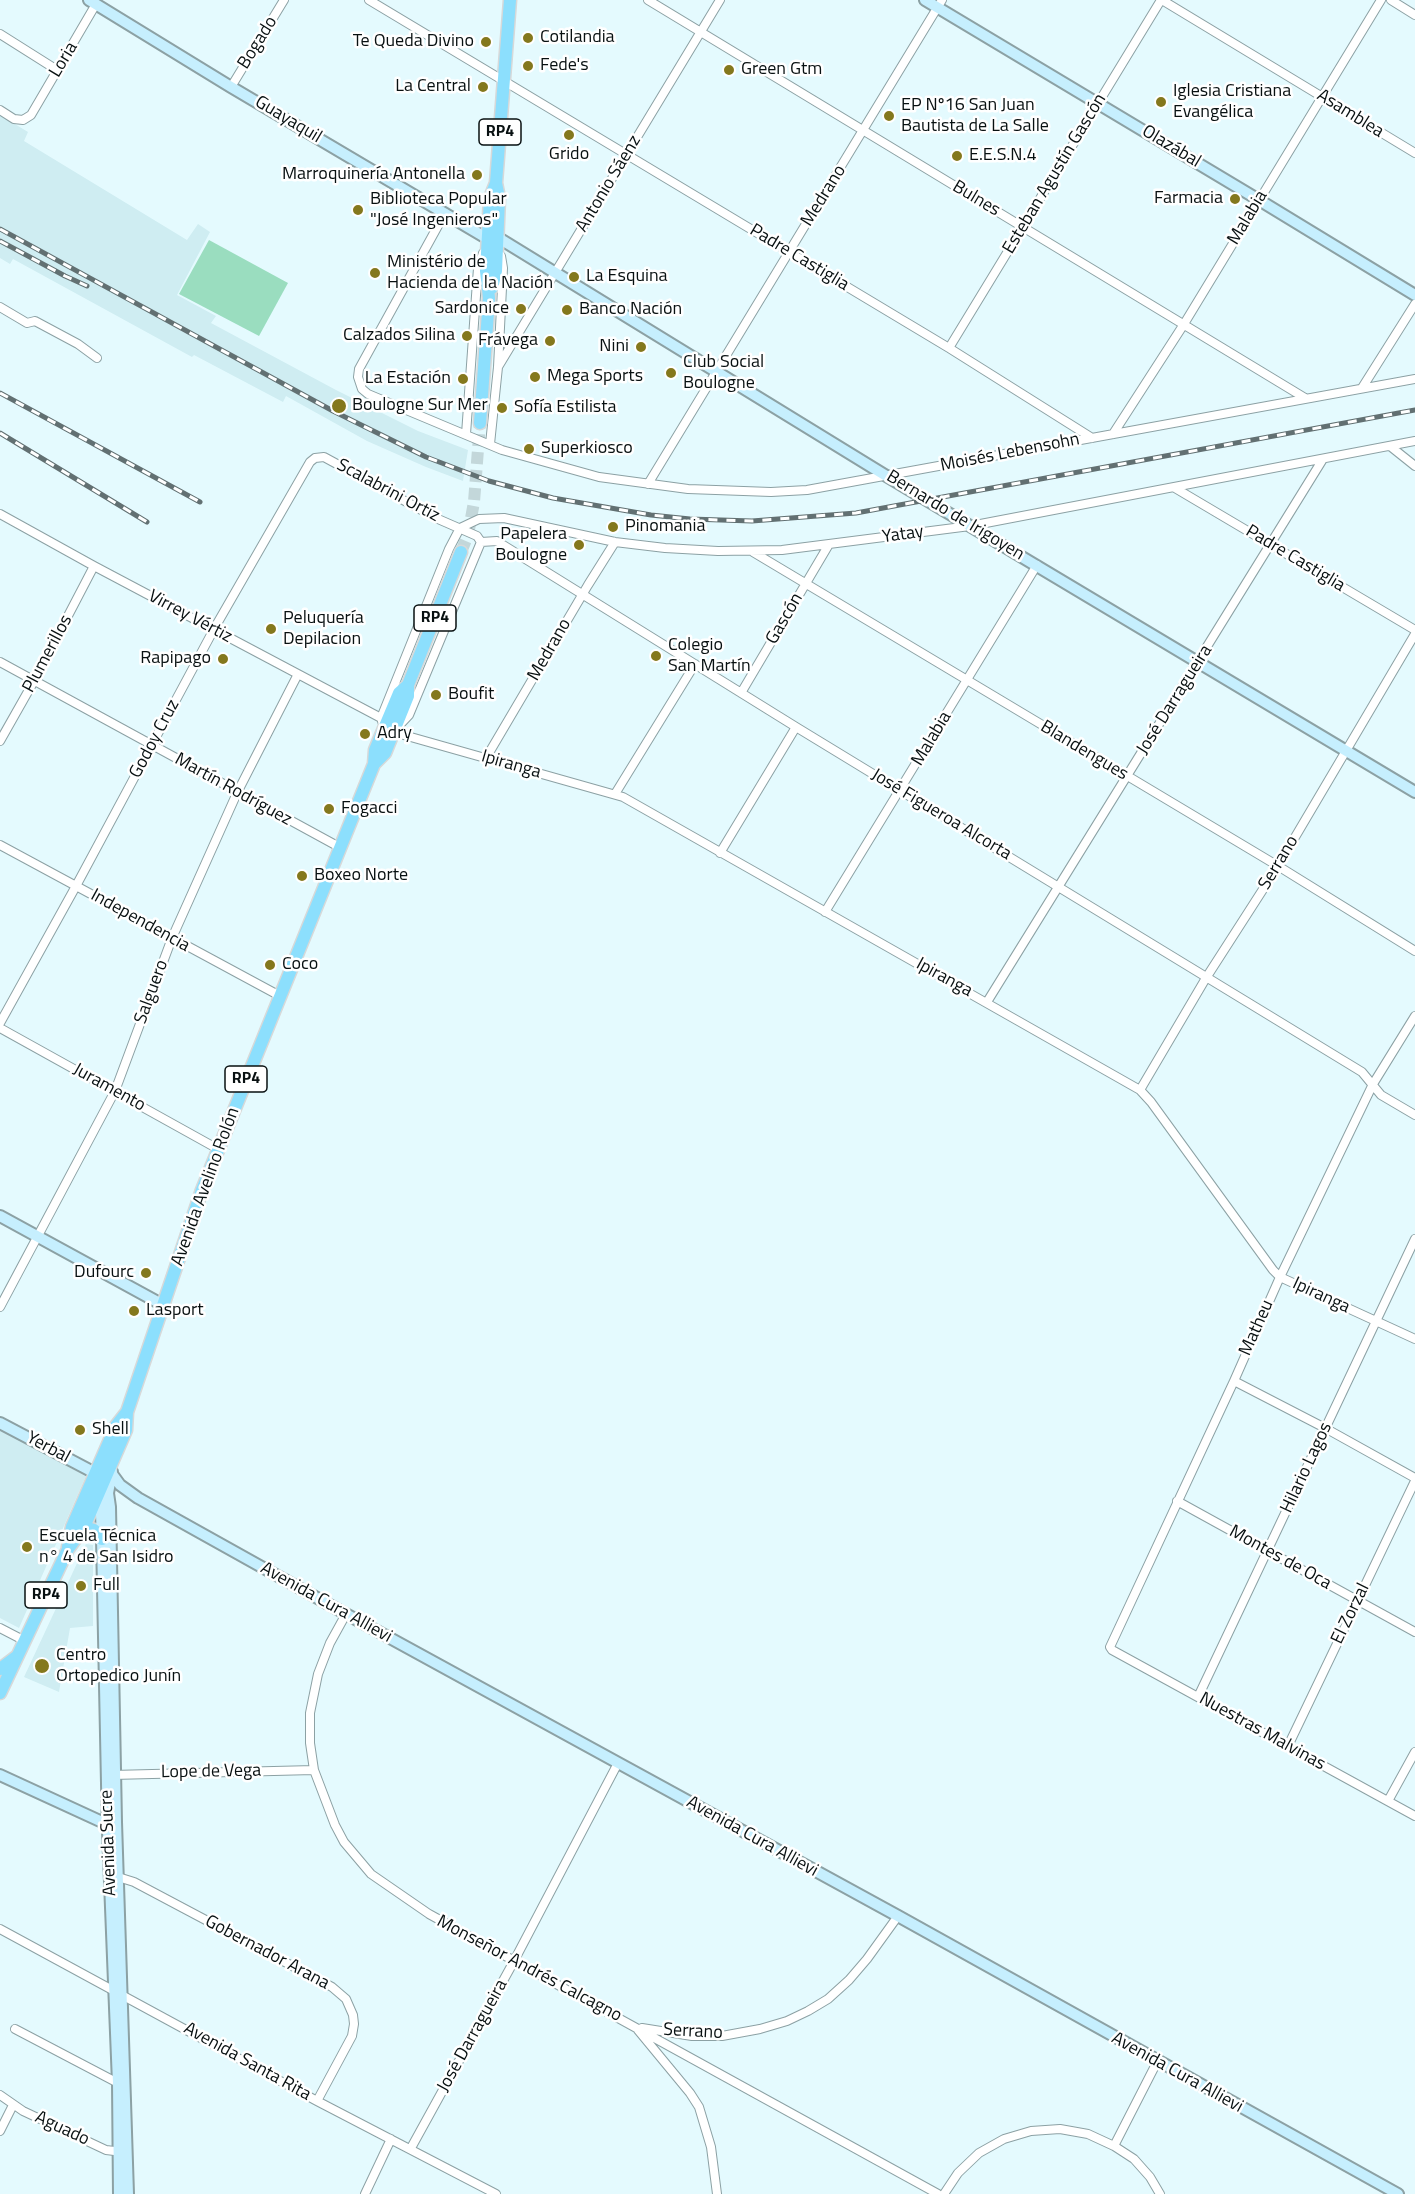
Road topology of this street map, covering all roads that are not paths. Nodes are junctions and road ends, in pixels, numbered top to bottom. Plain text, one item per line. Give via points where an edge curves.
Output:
1 (284, 0) edge
2 (369, 0) edge
3 (510, 0) edge
4 (648, 0) edge
5 (720, 0) edge
6 (925, 0) edge
7 (1161, 0) edge
8 (1381, 0) edge
9 (1391, 0) edge
10 (93, 2) edge
11 (940, 4) edge
12 (1415, 15) edge
13 (701, 32) junction
14 (0, 34) edge
15 (57, 70) junction
16 (504, 81) junction
17 (231, 87) junction
18 (1323, 96) junction
19 (1098, 103) junction
20 (0, 110) edge
21 (864, 132) junction
22 (1415, 153) edge
23 (626, 156) junction
24 (1259, 200) junction
25 (445, 213) junction
26 (1022, 227) junction
27 (493, 238) junction
28 (789, 252) junction
29 (556, 272) junction
30 (1415, 295) edge
31 (1415, 304) edge
32 (0, 307) edge
33 (1184, 324) junction
34 (949, 348) junction
35 (97, 358) dead end
36 (498, 367) junction
37 (717, 372) junction
38 (1415, 379) edge
39 (1362, 388) junction
40 (1305, 398) junction
41 (480, 423) tunnel mouth
42 (466, 434) junction
43 (1113, 434) junction
44 (1092, 438) junction
45 (1415, 441) edge
46 (490, 444) junction
47 (1390, 446) junction
48 (315, 458) joint
49 (1323, 459) junction
50 (1415, 466) edge
51 (888, 477) junction
52 (648, 484) junction
53 (1175, 488) junction
54 (0, 514) edge
55 (970, 526) junction
56 (460, 528) junction
57 (481, 542) junction
58 (615, 542) junction
59 (1271, 545) junction
60 (828, 546) junction
61 (752, 551) junction
62 (461, 552) tunnel mouth
63 (1037, 565) junction
64 (94, 566) junction
65 (806, 583) junction
66 (582, 594) junction
67 (214, 630) junction
68 (1415, 632) edge
69 (0, 662) edge
70 (1198, 662) junction
71 (695, 664) junction
72 (298, 674) junction
73 (34, 681) junction
74 (968, 681) junction
75 (741, 693) junction
76 (386, 726) junction
77 (796, 727) junction
78 (0, 741) edge
79 (152, 745) junction
80 (1345, 751) junction
81 (486, 758) junction
82 (1128, 777) junction
83 (901, 791) junction
84 (1415, 792) edge
85 (237, 793) junction
86 (615, 794) junction
87 (0, 845) edge
88 (340, 848) junction
89 (720, 853) junction
90 (1278, 866) junction
91 (1058, 885) junction
92 (76, 886) junction
93 (825, 912) junction
94 (172, 939) junction
95 (1415, 951) edge
96 (1206, 978) junction
97 (280, 996) junction
98 (987, 1002) junction
99 (1415, 1016) edge
100 (0, 1023) edge
101 (0, 1028) edge
102 (1373, 1084) junction
103 (1140, 1090) junction
104 (116, 1091) junction
105 (1415, 1115) edge
106 (218, 1149) junction
107 (0, 1216) edge
108 (37, 1237) junction
109 (1415, 1239) edge
110 (1280, 1277) junction
111 (163, 1305) junction
112 (0, 1307) edge
113 (1375, 1321) junction
114 (1415, 1340) edge
115 (1234, 1381) junction
116 (127, 1412) junction
117 (0, 1423) edge
118 (1325, 1428) junction
119 (114, 1458) junction
120 (95, 1473) junction
121 (112, 1474) junction
122 (1415, 1480) edge
123 (125, 1489) junction
124 (108, 1493) junction
125 (138, 1498) junction
126 (1177, 1501) junction
127 (110, 1508) junction
128 (84, 1527) junction
129 (102, 1539) junction
130 (68, 1550) junction
131 (1268, 1552) junction
132 (1358, 1600) junction
133 (346, 1614) junction
134 (0, 1628) edge
135 (1415, 1632) edge
136 (25, 1641) junction
137 (1110, 1647) joint
138 (17, 1656) junction
139 (0, 1669) edge
140 (0, 1693) edge
141 (1198, 1697) junction
142 (1288, 1746) junction
143 (1415, 1752) edge
144 (618, 1763) junction
145 (314, 1770) junction
146 (0, 1775) edge
147 (111, 1775) junction
148 (1388, 1801) junction
149 (1415, 1816) edge
150 (112, 1822) junction
151 (118, 1877) junction
152 (898, 1916) junction
153 (0, 1929) edge
154 (514, 1961) junction
155 (119, 1992) junction
156 (635, 2026) junction
157 (15, 2029) dead end
158 (1157, 2062) junction
159 (121, 2082) junction
160 (0, 2096) edge
161 (317, 2101) junction
162 (14, 2105) junction
163 (0, 2131) edge
164 (391, 2139) junction
165 (1114, 2146) junction
166 (411, 2148) junction
167 (123, 2152) junction
168 (119, 2194) edge
169 (128, 2194) edge
170 (365, 2194) edge
171 (496, 2194) edge
172 (717, 2194) edge
173 (938, 2194) edge
174 (944, 2194) edge
175 (1160, 2194) edge
176 (1398, 2194) edge

1 - 17 street, Bogado
2 - 16 street, Padre Castiglia
3 - 16 main road, RP4
4 - 13 street, Bulnes
5 - 13 street, Antonio Sáenz
6 - 11 street, Olazábal
7 - 18 street, Asamblea
7 - 19 street, Esteban Agustín Gascón
8 - 18 street, Malabia
9 - 12 street
10 - 15 street, Loria
10 - 17 street, Guayaquil
11 - 19 street, Olazábal
11 - 21 street, Medrano
13 - 21 street, Bulnes
13 - 23 street, Antonio Sáenz
14 - 15 street
15 - 20 street, Loria via 31,115 23,120 14,119
16 - 23 street, Padre Castiglia
16 - 27 main road, RP4 via 496,183 499,198
17 - 25 street, Guayaquil
18 - 22 street, Asamblea
18 - 24 street, Malabia
19 - 24 street, Olazábal
19 - 26 street, Esteban Agustín Gascón
21 - 26 street, Bulnes
21 - 28 street, Medrano
23 - 28 street, Padre Castiglia
23 - 29 street, Antonio Sáenz
24 - 30 street, Olazábal
24 - 33 street, Malabia
25 - 27 street, Guayaquil
25 - 42 street, Moisés Lebensohn via 358,377 368,394
26 - 33 street, Bulnes
26 - 34 street, Esteban Agustín Gascón
27 - 29 street, Bernardo de Irigoyen
27 - 36 street via 503,268
27 - 41 main road, RP4 via 496,271 489,298
27 - 42 street via 478,268
28 - 34 street, Padre Castiglia
28 - 37 street, Medrano
29 - 36 street, Antonio Sáenz
29 - 37 street, Bernardo de Irigoyen
31 - 39 street
32 - 35 street via 27,323 35,321
33 - 40 street, Bulnes
33 - 43 street, Malabia
34 - 44 street, Padre Castiglia
36 - 46 street
37 - 51 street, Bernardo de Irigoyen
37 - 52 street, Medrano
38 - 39 street, Moisés Lebensohn
39 - 40 street, Moisés Lebensohn
40 - 43 street, Moisés Lebensohn
42 - 46 street, Moisés Lebensohn
43 - 44 street, Moisés Lebensohn
44 - 51 street, Moisés Lebensohn
45 - 47 street, Yatay
46 - 52 street, Moisés Lebensohn via 599,477
47 - 49 street, Yatay
47 - 50 street
48 - 56 street, Scalabrini Ortíz via 324,457
48 - 67 street, Godoy Cruz
49 - 53 street, Yatay
49 - 59 street, José Darragueira
51 - 52 street, Moisés Lebensohn via 771,492
51 - 55 street, Bernardo de Irigoyen
53 - 55 street, Yatay
53 - 59 street, Padre Castiglia
54 - 64 street, Virrey Vértiz
55 - 60 street, Yatay
55 - 63 street, Bernardo de Irigoyen
56 - 57 street, José Figueroa Alcorta
56 - 58 street, Yatay via 495,517
56 - 76 street, Avenida Avelino Rolón
57 - 66 street, José Figueroa Alcorta via 497,541
57 - 76 street, Avenida Avelino Rolón via 409,715
58 - 61 street, Yatay
58 - 66 street, Medrano
59 - 68 street, Padre Castiglia
59 - 70 street, José Darragueira
60 - 61 street, Yatay
60 - 65 street, Gascón
61 - 65 street, Blandengues
62 - 76 main road, Avenida Avelino Rolón / RP4 via 408,685 399,693
63 - 70 street, Bernardo de Irigoyen
63 - 74 street, Malabia
64 - 67 street, Virrey Vértiz
64 - 73 street, Plumerillos
65 - 74 street, Blandengues
65 - 75 street, Gascón
66 - 71 street, José Figueroa Alcorta
66 - 81 street, Medrano
67 - 72 street, Virrey Vértiz
67 - 79 street, Godoy Cruz
68 - 80 street, Serrano
69 - 73 street, Martín Rodríguez
70 - 80 street, Bernardo de Irigoyen
70 - 82 street, José Darragueira
71 - 75 street, José Figueroa Alcorta
71 - 86 street
72 - 76 street, Virrey Vértiz
72 - 85 street, Salguero
73 - 78 street, Plumerillos
73 - 79 street, Martín Rodríguez
74 - 82 street, Blandengues
74 - 83 street, Malabia
75 - 77 street, José Figueroa Alcorta
76 - 81 street, Ipiranga
76 - 88 main road, Avenida Avelino Rolón / RP4
77 - 83 street, José Figueroa Alcorta
77 - 89 street
79 - 85 street, Martín Rodríguez
79 - 92 street, Godoy Cruz
80 - 84 street, Bernardo de Irigoyen
80 - 90 street, Serrano
81 - 86 street, Ipiranga
82 - 90 street, Blandengues
82 - 91 street, José Darragueira
83 - 91 street, José Figueroa Alcorta
83 - 93 street, Malabia
85 - 88 street, Martín Rodríguez
85 - 94 street, Salguero
86 - 89 street, Ipiranga
87 - 92 street, Independencia
88 - 97 main road, Avenida Avelino Rolón / RP4
89 - 93 street, Ipiranga
90 - 95 street, Blandengues
90 - 96 street, Serrano
91 - 96 street, José Figueroa Alcorta
91 - 98 street, José Darragueira
92 - 94 street, Independencia
92 - 100 street, Godoy Cruz
93 - 98 street, Ipiranga
94 - 97 street, Independencia
94 - 104 street, Salguero
96 - 102 street, José Figueroa Alcorta via 1362,1072
96 - 103 street, Serrano
97 - 106 main road, Avenida Avelino Rolón / RP4
98 - 103 street, Ipiranga
99 - 102 street, Matheu
101 - 104 street, Juramento
102 - 105 street, José Figueroa Alcorta via 1382,1095
102 - 110 street, Matheu
103 - 110 street, Ipiranga
104 - 106 street, Juramento
104 - 108 street, Salguero
106 - 111 main road, Avenida Avelino Rolón / RP4
107 - 108 street
108 - 111 street
108 - 112 street, Salguero
109 - 113 street, Hilario Lagos
110 - 113 street, Ipiranga
110 - 115 street, Matheu
111 - 116 main road, Avenida Avelino Rolón / RP4
113 - 114 street, Ipiranga
113 - 118 street, Hilario Lagos
115 - 118 street
115 - 126 street, Matheu
116 - 119 main road, Avenida Avelino Rolón / RP4 via 126,1430
116 - 120 main road, Avenida Avelino Rolón / RP4 via 116,1426
117 - 120 street, Yerbal
118 - 122 street
118 - 131 street, Hilario Lagos
119 - 121 street, Avenida Sucre
119 - 128 main road, Avenida Avelino Rolón / RP4
120 - 130 main road, Avenida Avelino Rolón / RP4 via 72,1527
121 - 123 street, Avenida Cura Allievi
121 - 124 street, Avenida Sucre
122 - 132 street, El Zorzal
123 - 124 street via 116,1488
123 - 125 street, Avenida Cura Allievi
124 - 127 street, Avenida Sucre
124 - 129 street, Avenida Sucre via 101,1514
125 - 127 street via 119,1497
125 - 133 street, Avenida Cura Allievi
126 - 131 street, Montes de Oca
126 - 137 street, Matheu
127 - 147 street, Avenida Sucre
128 - 129 main road via 94,1530
128 - 130 main road, Avenida Avelino Rolón / RP4
129 - 147 street, Avenida Sucre
130 - 136 main road, Avenida Avelino Rolón / RP4
131 - 132 street, Montes de Oca
131 - 141 street, Hilario Lagos
132 - 135 street, Montes de Oca
132 - 142 street, El Zorzal
133 - 144 street, Avenida Cura Allievi
133 - 145 street, Monseñor Andrés Calcagno via 327,1650 313,1694 310,1726
134 - 136 street
136 - 138 main road, Avenida Avelino Rolón / RP4
137 - 141 street, Nuestras Malvinas
138 - 139 main road
138 - 140 main road, Avenida Avelino Rolón / RP4
141 - 142 street, Nuestras Malvinas
142 - 148 street, Nuestras Malvinas
143 - 148 street
144 - 152 street, Avenida Cura Allievi
144 - 154 street, José Darragueira
145 - 147 street, Lope de Vega
145 - 154 street, Monseñor Andrés Calcagno via 344,1842 371,1874 429,1914
146 - 150 street
147 - 150 street, Avenida Sucre
148 - 149 street, Nuestras Malvinas
150 - 151 street, Avenida Sucre
150 - 155 street, Avenida Sucre
151 - 155 street, Avenida Sucre
151 - 161 street, Gobernador Arana via 332,1987 346,1999 353,2014 351,2036
152 - 156 street, Serrano via 849,1980 828,1999 787,2021 722,2036 692,2036
152 - 158 street, Avenida Cura Allievi
153 - 155 street, Avenida Santa Rita
154 - 156 street, Monseñor Andrés Calcagno
154 - 166 street, José Darragueira
155 - 159 street, Avenida Sucre
155 - 161 street, Avenida Santa Rita
156 - 172 street, Serrano via 699,2108 711,2147
156 - 173 street, Monseñor Andrés Calcagno
157 - 159 street
158 - 165 street
158 - 176 street, Avenida Cura Allievi
159 - 167 street, Avenida Sucre
160 - 162 street, Aguado
161 - 164 street, Avenida Santa Rita
162 - 163 street
162 - 167 street, Aguado via 105,2150
164 - 166 street, Avenida Santa Rita
164 - 170 street
165 - 174 street via 1088,2134 1060,2129 1031,2131 1004,2139 979,2153
165 - 175 street via 1134,2160
166 - 171 street, Avenida Santa Rita
167 - 168 street, Avenida Sucre
167 - 169 street, Avenida Sucre

